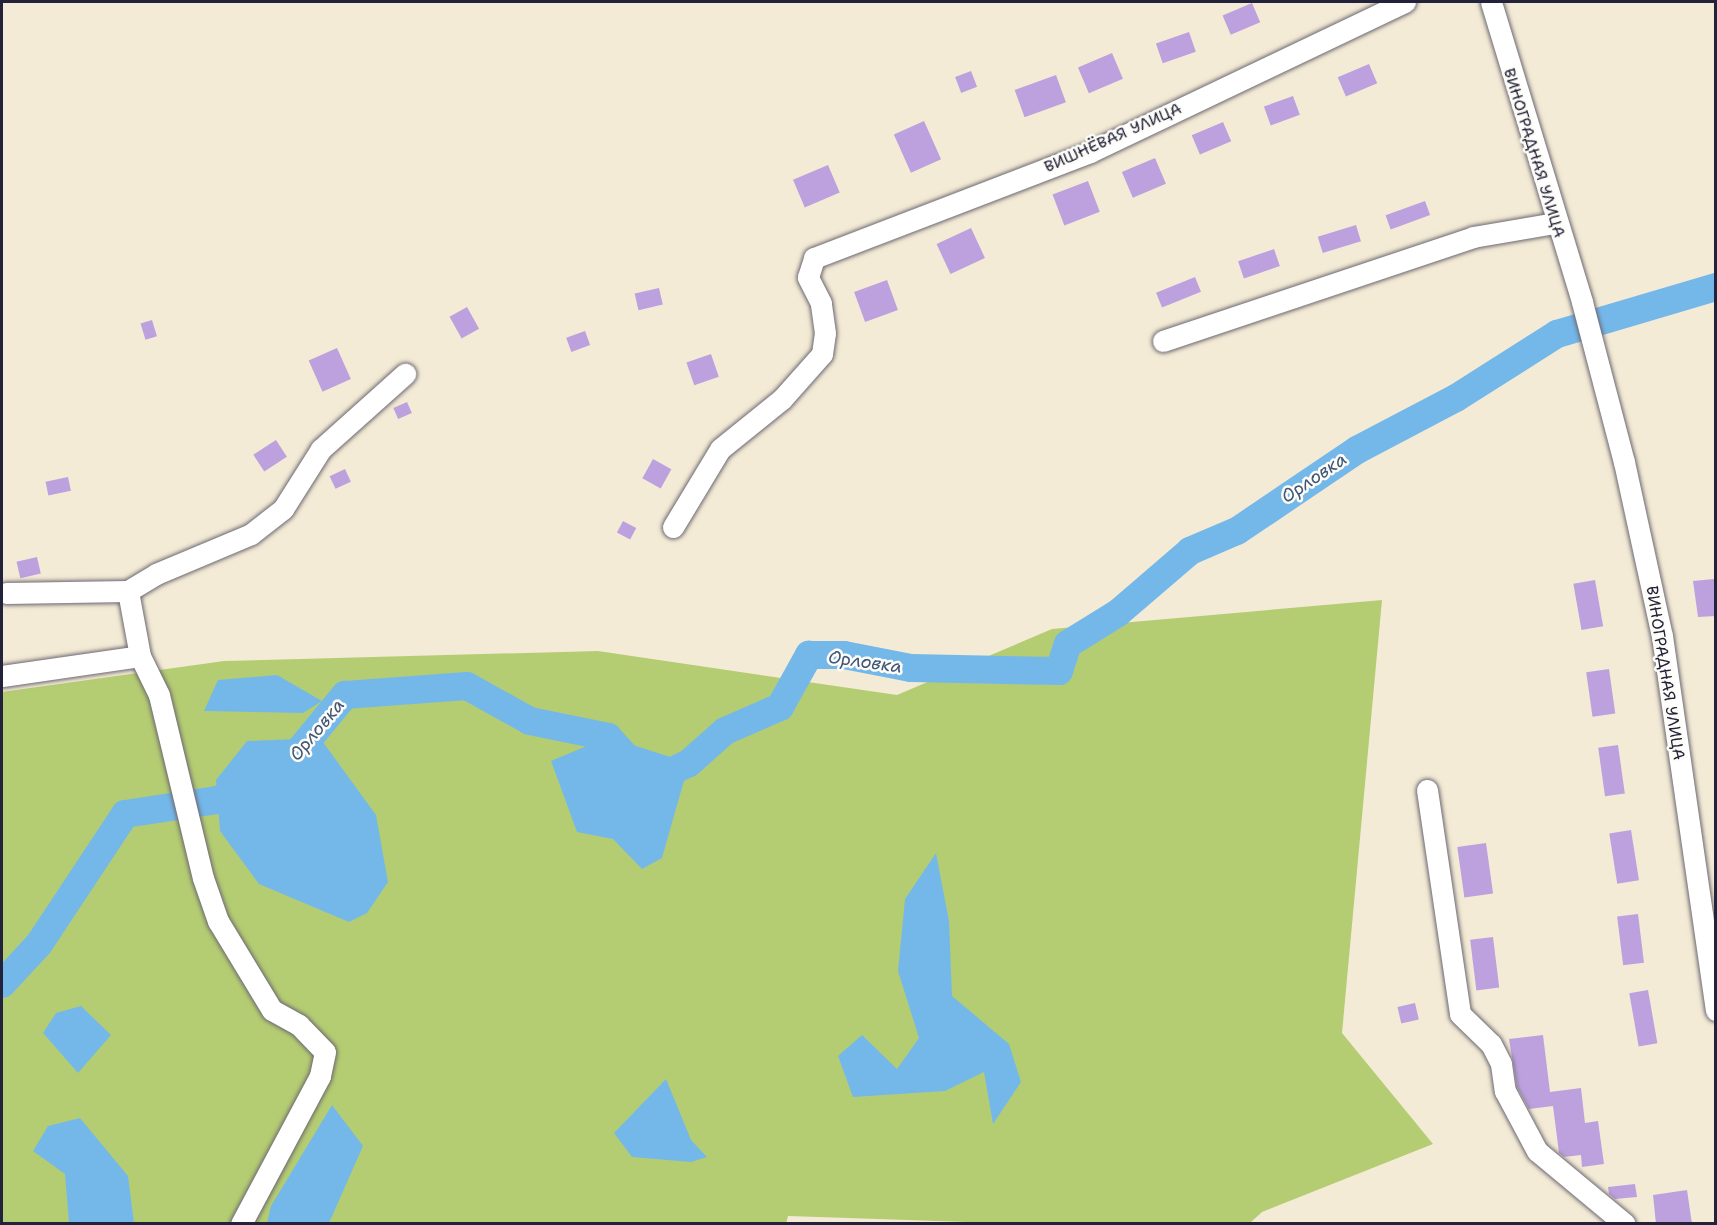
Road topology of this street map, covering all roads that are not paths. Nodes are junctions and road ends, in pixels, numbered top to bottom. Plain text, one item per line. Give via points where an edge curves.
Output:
1 (1405, 2) edge
2 (1491, 2) edge
3 (1555, 223) junction
4 (1163, 341) dead end
5 (405, 374) dead end
6 (673, 527) dead end
7 (128, 591) junction
8 (6, 593) dead end
9 (140, 656) junction
10 (2, 676) edge
11 (1427, 790) dead end
12 (1716, 1010) edge
13 (241, 1224) edge
14 (1625, 1224) edge

1 - 6 street, ВИШНЁВАЯ УЛИЦА via 1090,152 814,258 808,277 821,303 825,333 822,354 782,399 720,449
2 - 3 street, ВИНОГРАДНАЯ УЛИЦА
3 - 4 street via 1473,237
3 - 12 street, ВИНОГРАДНАЯ УЛИЦА via 1582,302 1624,462 1662,636
5 - 7 street via 321,449 283,509 251,534 156,574
7 - 8 street
7 - 9 street
9 - 10 street
9 - 13 street via 159,695 203,878 218,921 272,1010 299,1025 325,1052 320,1076
11 - 14 street via 1460,1014 1491,1044 1501,1064 1505,1091 1537,1151

